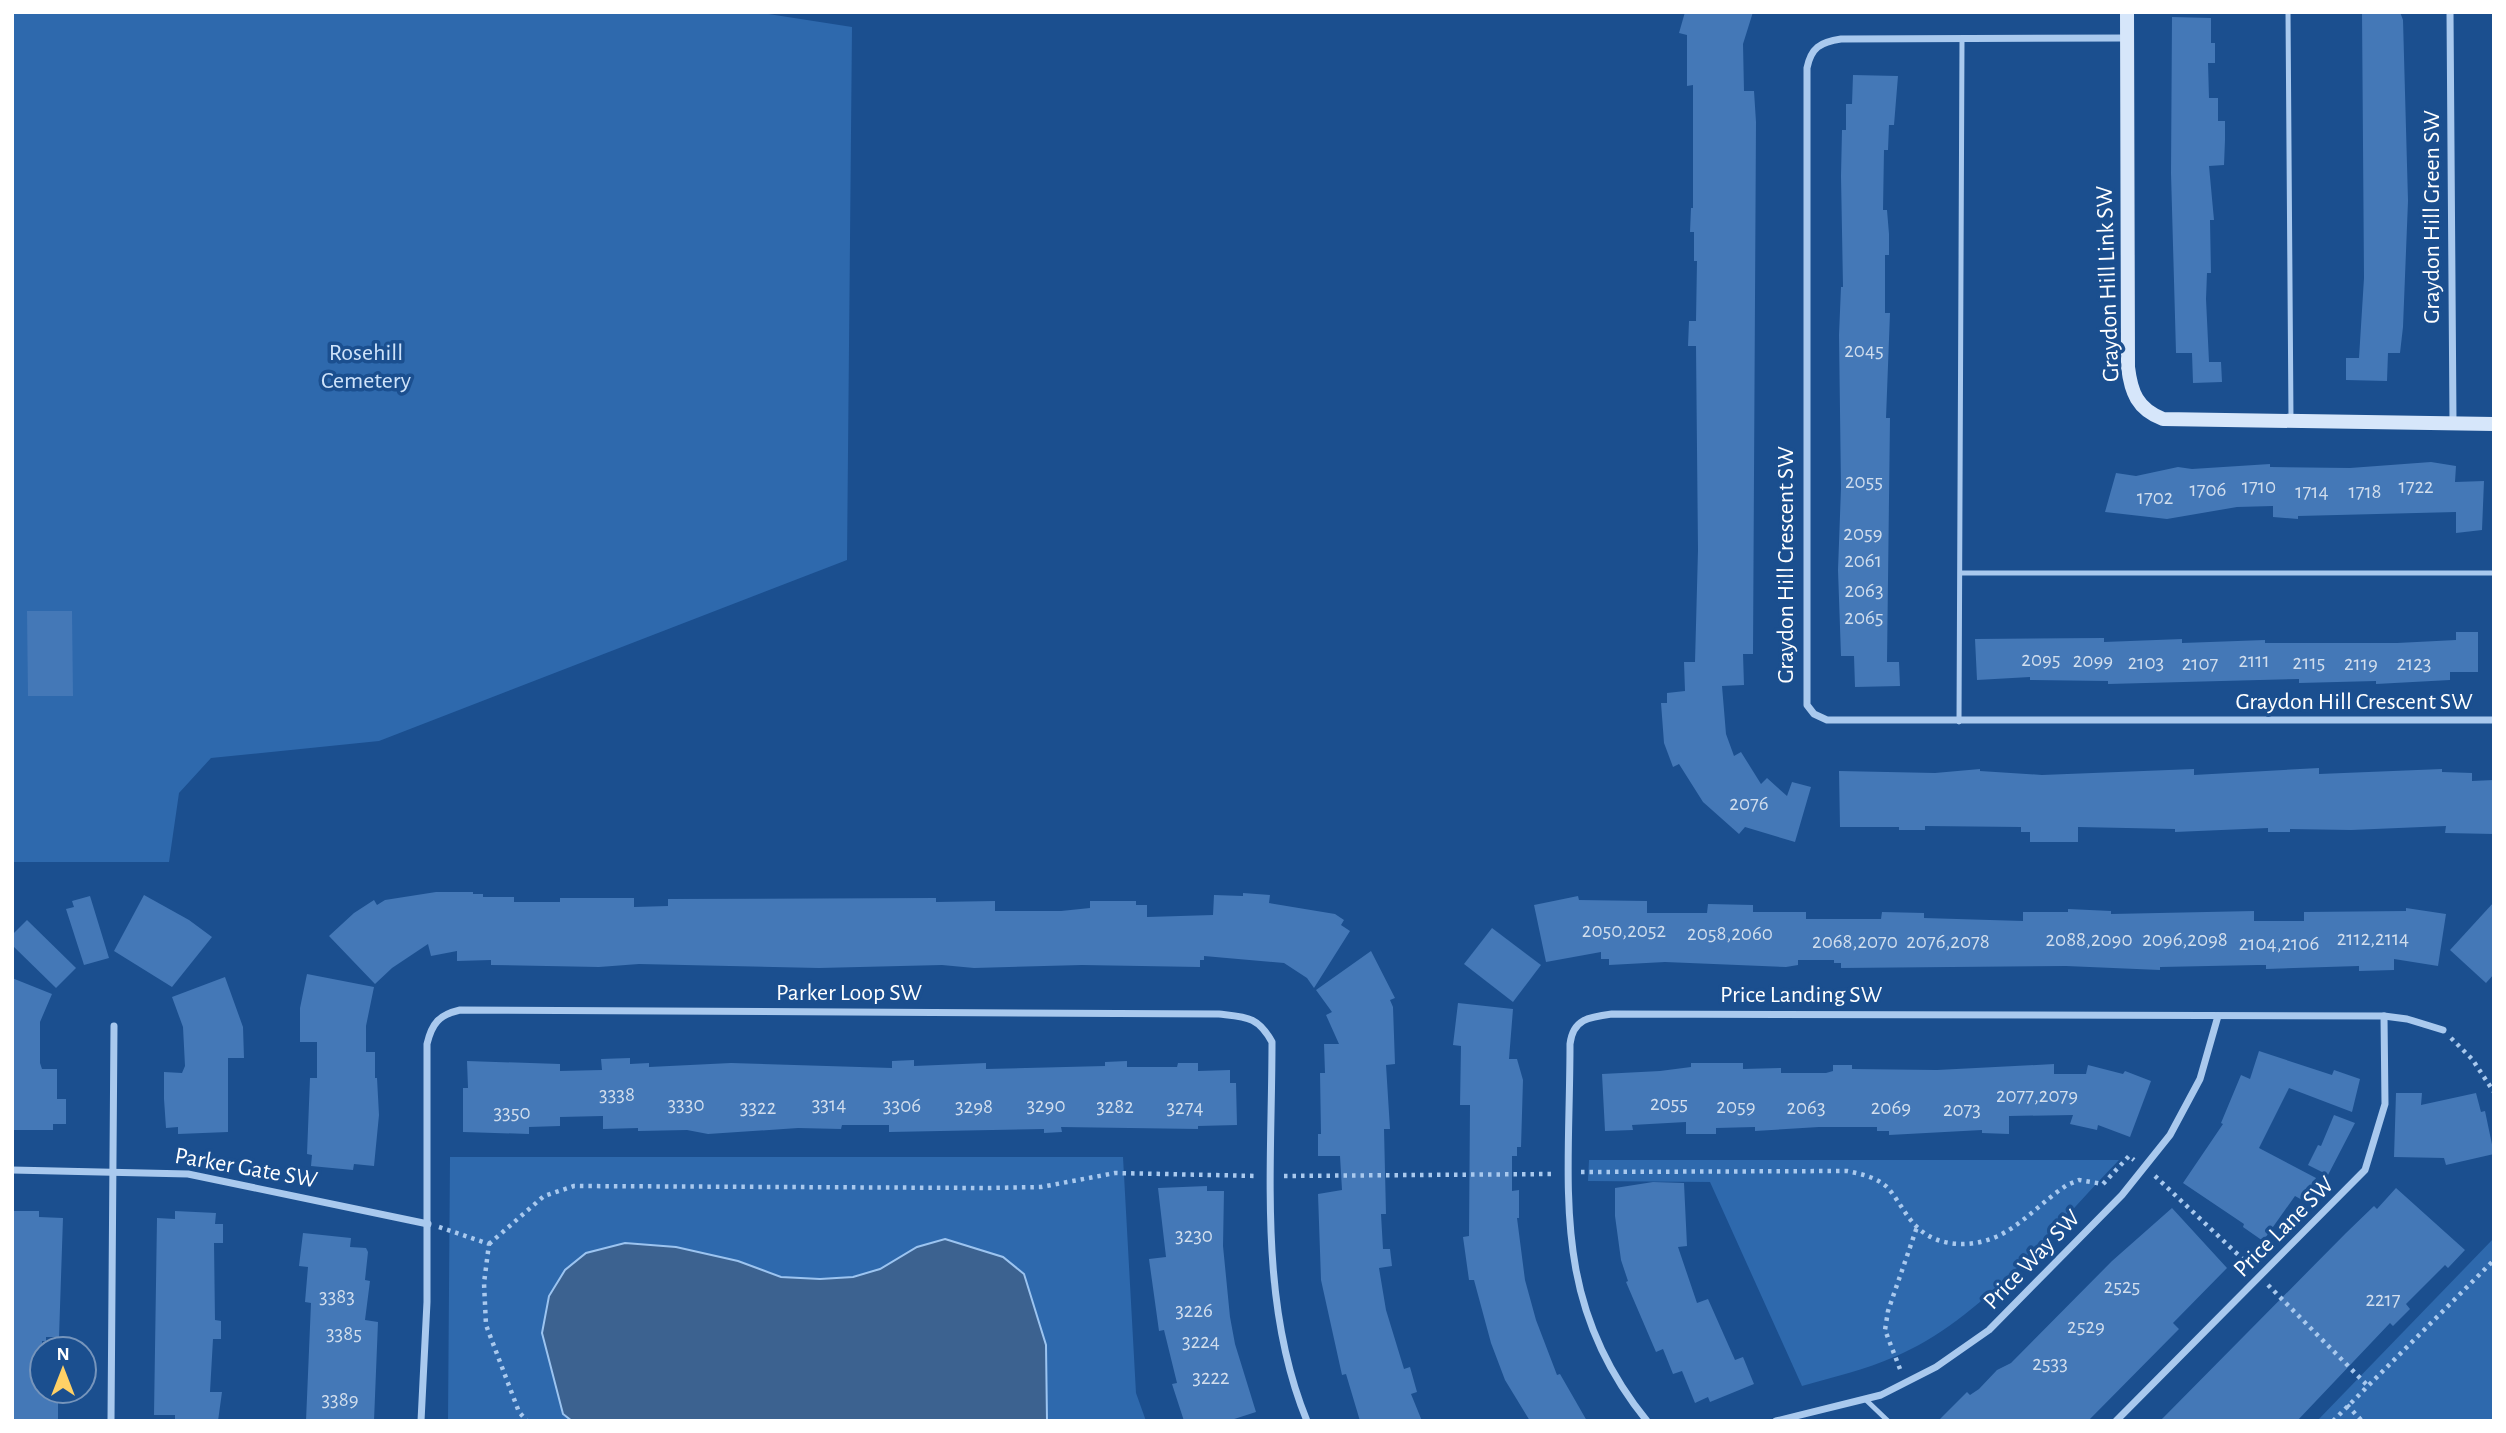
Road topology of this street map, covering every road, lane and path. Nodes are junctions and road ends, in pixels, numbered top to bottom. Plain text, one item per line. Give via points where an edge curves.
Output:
1 (2127, 12) edge
2 (2288, 12) edge
3 (2450, 12) edge
4 (2127, 38) junction
5 (1962, 39) junction
6 (2291, 421) junction
7 (2453, 421) junction
8 (2494, 424) edge
9 (1961, 573) junction
10 (2494, 573) edge
11 (2494, 720) edge
12 (1959, 722) junction
13 (2218, 1016) junction
14 (2384, 1016) junction
15 (114, 1026) dead end
16 (2443, 1030) joint
17 (2494, 1091) edge
18 (2134, 1160) dead end
19 (12, 1170) edge
20 (114, 1171) junction
21 (1588, 1172) dead end
22 (1554, 1174) dead end
23 (1254, 1176) dead end
24 (1290, 1176) dead end
25 (2161, 1180) dead end
26 (428, 1224) junction
27 (1917, 1227) junction
28 (489, 1244) junction
29 (2494, 1260) edge
30 (2252, 1268) dead end
31 (2269, 1286) dead end
32 (1906, 1383) junction
33 (2367, 1385) junction
34 (1865, 1399) junction
35 (2347, 1405) junction
36 (111, 1421) edge
37 (421, 1421) edge
38 (527, 1421) edge
39 (1307, 1421) edge
40 (1647, 1421) edge
41 (1776, 1421) edge
42 (1888, 1421) edge
43 (2116, 1421) edge
44 (2333, 1421) edge
45 (2362, 1421) edge

1 - 4 street, Graydon Hill Link SW
2 - 6 lane
3 - 7 street, Graydon Hill Green SW
4 - 5 street, Graydon Hill Crescent SW
4 - 6 street, Graydon Hill Link SW via 2130,387 2148,413 2162,419
5 - 9 lane
5 - 12 street, Graydon Hill Crescent SW via 1826,41 1809,55 1806,110 1807,705 1827,720
6 - 7 street, Graydon Hill Link SW
7 - 8 street, Graydon Hill Link SW
9 - 10 lane
9 - 12 lane
11 - 12 street, Graydon Hill Crescent SW
13 - 14 street, Price Landing SW
13 - 32 street, Price Way SW via 2210,1052 2185,1110 2144,1168 1989,1330
13 - 40 street, Price Landing SW via 1612,1014 1580,1021 1572,1030 1570,1044 1573,1266 1591,1331 1608,1365
14 - 16 street, Price Landing SW
14 - 43 street, Price Lane SW via 2385,1104 2365,1170
15 - 20 street
16 - 17 path via 2472,1059
18 - 27 path via 2129,1156 2103,1184 2079,1180 2067,1185 2018,1224 1975,1244 1953,1244
19 - 20 street, Parker Gate SW
20 - 26 street, Parker Gate SW via 188,1174
20 - 36 street
21 - 27 path via 1847,1171 1885,1186
22 - 24 path
23 - 28 path via 1115,1173 1041,1187 988,1188 574,1186 544,1196
25 - 30 path
26 - 28 path
26 - 37 street, Parker Loop SW
26 - 39 street, Parker Loop SW via 428,1044 431,1028 447,1013 1248,1017 1263,1027 1272,1042 1272,1266 1279,1333
27 - 32 path via 1885,1330
28 - 38 path via 484,1283 486,1325 519,1412
29 - 33 path
31 - 33 path
32 - 34 street, Price Way SW
33 - 35 path
34 - 41 street, Price Way SW
34 - 42 lane
35 - 44 path
35 - 45 path

